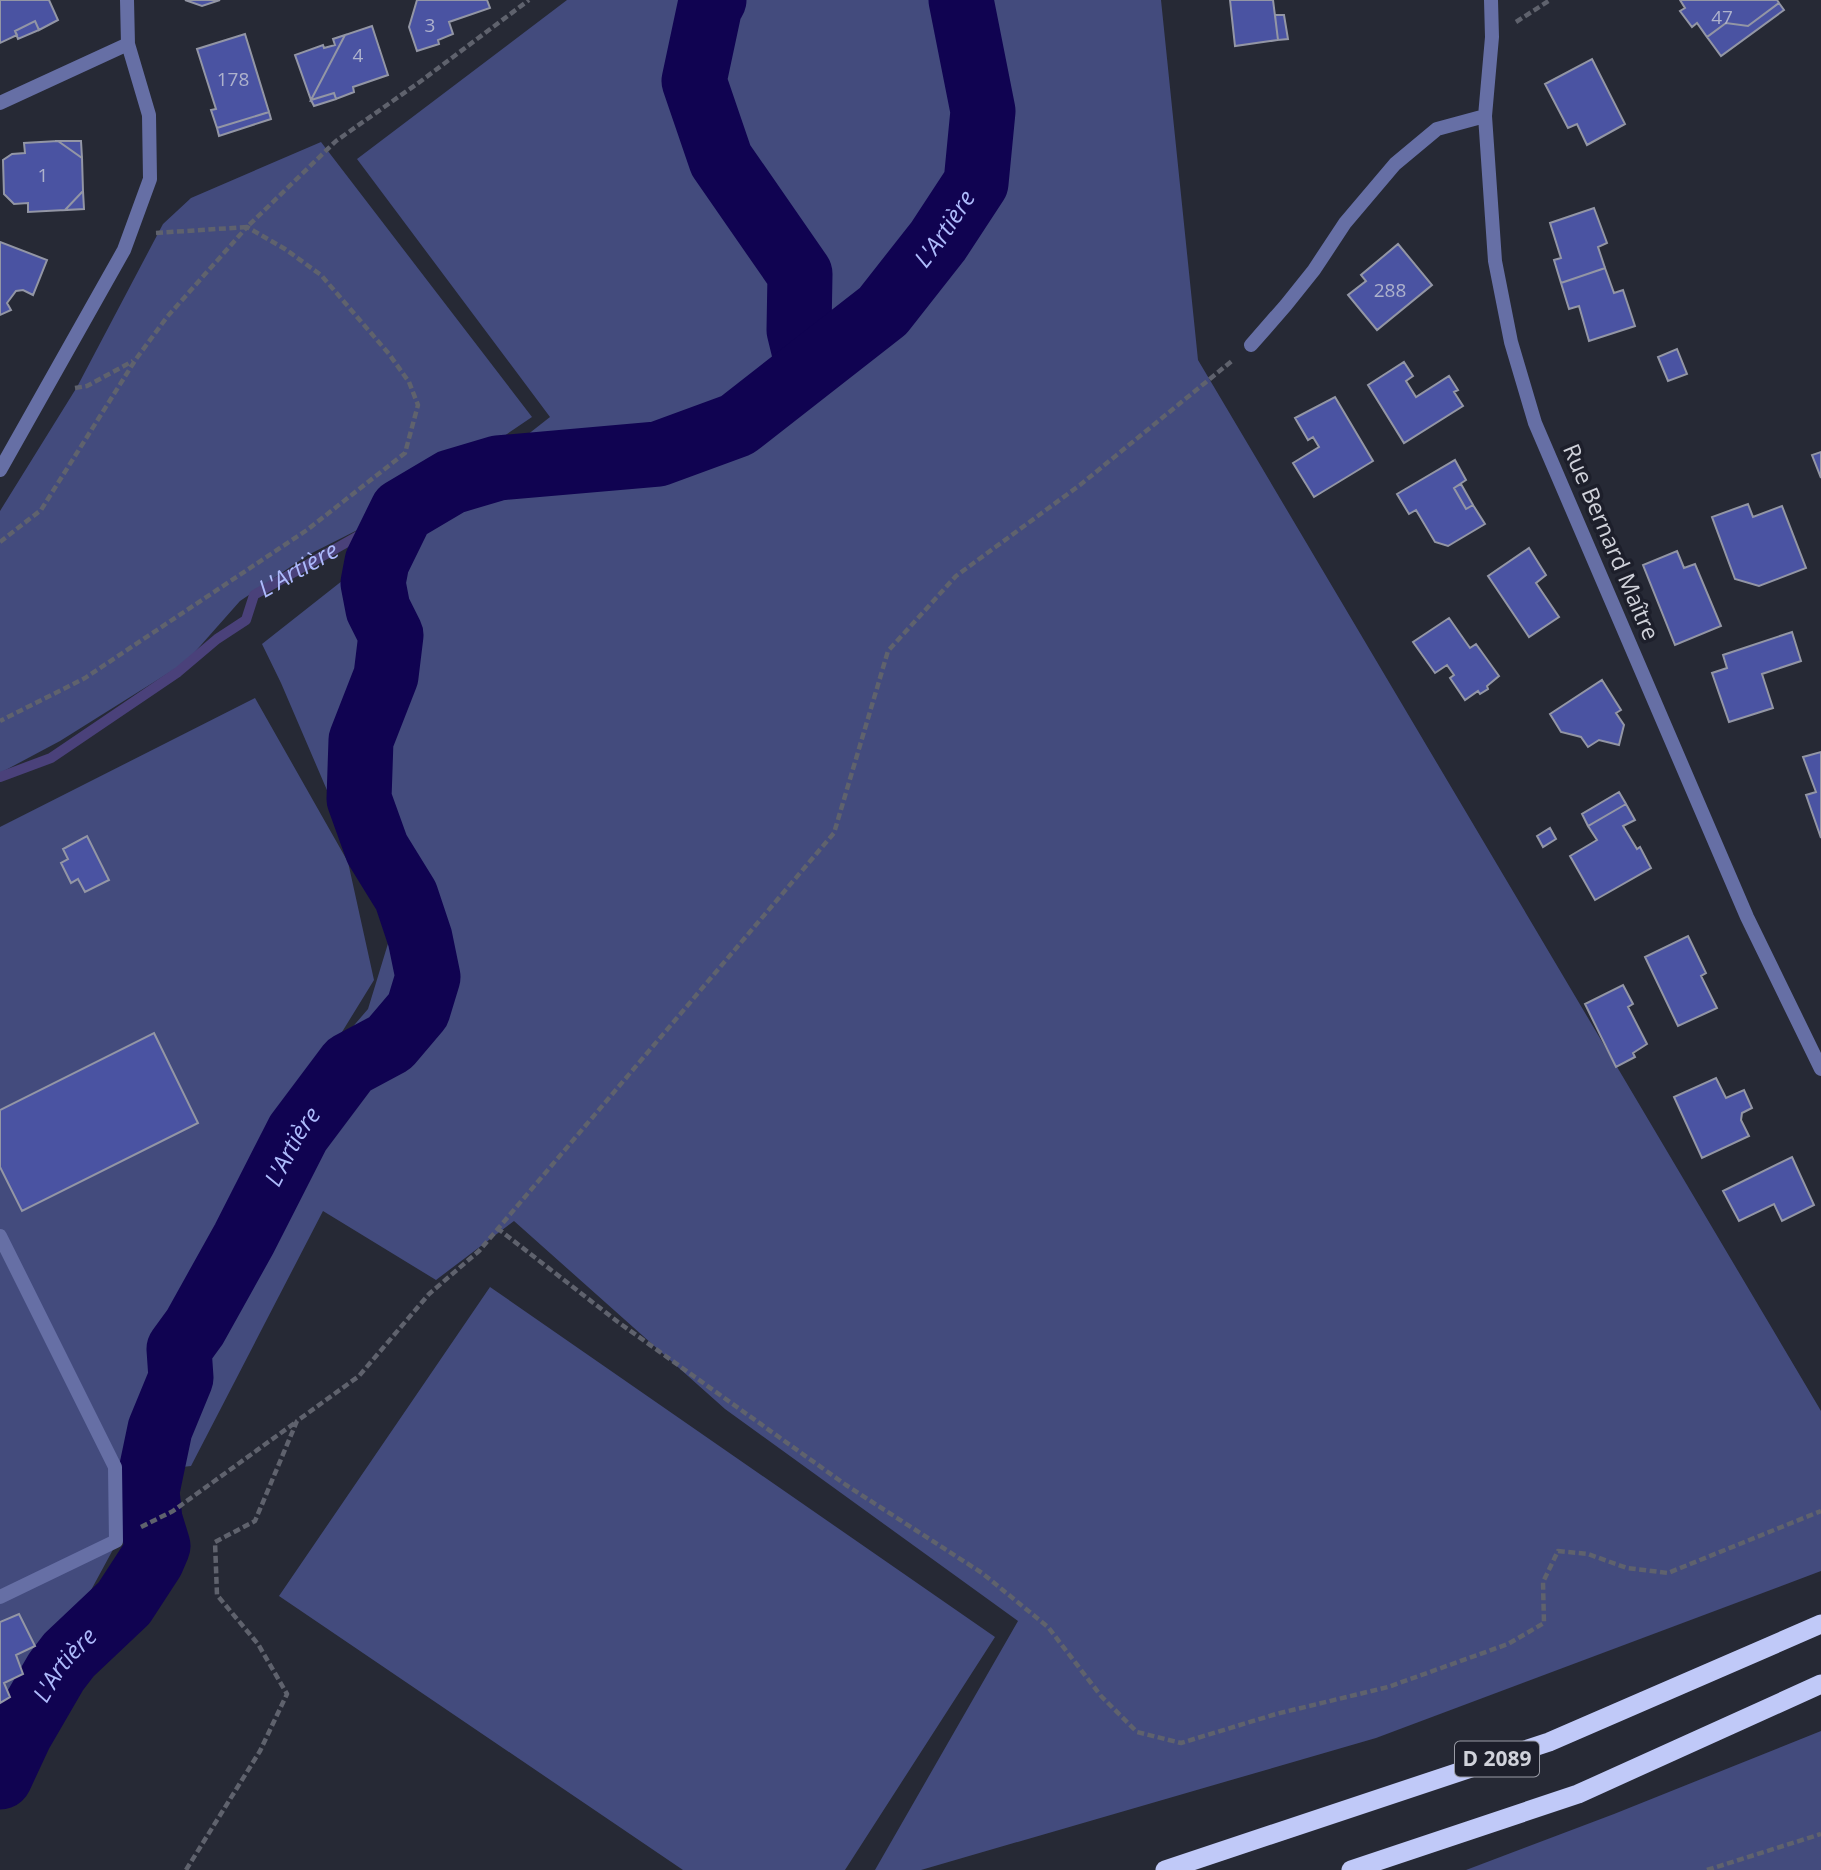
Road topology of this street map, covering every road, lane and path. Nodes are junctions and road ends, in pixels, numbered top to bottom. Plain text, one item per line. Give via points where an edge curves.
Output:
1 (127, 0) edge
2 (529, 0) edge
3 (1491, 0) edge
4 (1550, 0) edge
5 (1492, 37) junction
6 (128, 44) junction
7 (0, 103) edge
8 (1485, 116) junction
9 (138, 213) junction
10 (247, 227) junction
11 (1251, 345) joint
12 (136, 359) junction
13 (47, 391) junction
14 (0, 470) edge
15 (0, 542) edge
16 (0, 721) edge
17 (1821, 1069) edge
18 (497, 1228) junction
19 (0, 1236) edge
20 (298, 1421) junction
21 (1821, 1511) edge
22 (116, 1541) junction
23 (0, 1597) edge
24 (1821, 1625) edge
25 (1821, 1684) edge
26 (1821, 1834) edge
27 (186, 1870) edge
28 (1165, 1870) edge
29 (1350, 1870) edge
30 (1707, 1870) edge

1 - 6 street
2 - 10 path via 336,141
3 - 5 street, Rue Bernard Maître
4 - 5 path
5 - 8 street, Rue Bernard Maître
6 - 7 street
6 - 9 street via 149,115 150,178
8 - 11 street via 1437,129 1395,164
8 - 17 street, Rue Bernard Maître via 1495,261 1511,342 1535,423 1747,917
9 - 10 path via 156,234
9 - 13 street via 124,250
10 - 12 path
10 - 16 path via 321,275 409,382 418,405 405,453 307,530 85,678
11 - 18 path via 1080,485 956,576 888,651 834,833
12 - 13 path via 87,386
12 - 15 path via 41,510
13 - 14 street
18 - 20 path via 479,1251 429,1294 359,1376
18 - 21 path via 618,1322 846,1485 982,1573 1048,1627 1101,1696 1137,1732 1181,1742 1388,1688 1508,1644 1544,1623 1543,1582 1558,1551 1668,1573
19 - 22 street via 115,1467
20 - 22 path via 173,1511
20 - 27 path via 255,1521 215,1542 217,1595 258,1644 287,1693 260,1751
22 - 23 street
24 - 28 highway, D 2089 via 1549,1742
25 - 29 highway, D 2089 via 1578,1794
26 - 30 path

